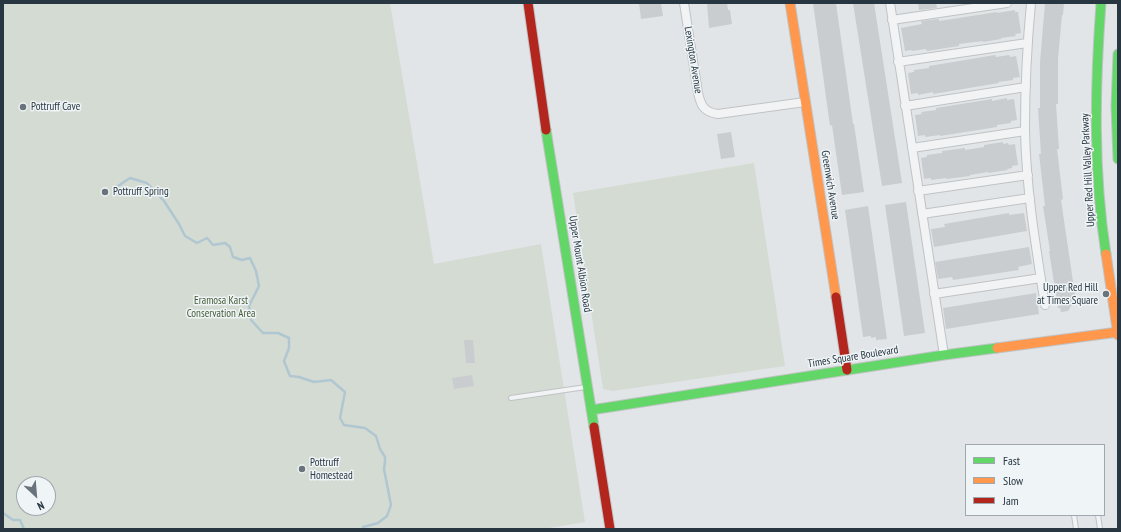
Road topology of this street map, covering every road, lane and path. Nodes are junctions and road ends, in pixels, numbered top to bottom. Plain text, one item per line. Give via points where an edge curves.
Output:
1 (528, 3) edge
2 (684, 3) edge
3 (790, 3) edge
4 (890, 3) edge
5 (1007, 3) edge
6 (1031, 3) edge
7 (1101, 3) edge
8 (892, 20) junction
9 (1027, 43) junction
10 (1118, 54) edge
11 (898, 62) junction
12 (1026, 87) junction
13 (805, 102) junction
14 (905, 106) junction
15 (1025, 132) junction
16 (912, 148) junction
17 (1118, 159) edge
18 (1028, 175) junction
19 (918, 191) junction
20 (1030, 198) junction
21 (922, 214) junction
22 (1041, 278) junction
23 (934, 294) junction
24 (1045, 305) dead end
25 (1118, 333) edge
26 (944, 356) junction
27 (847, 370) junction
28 (588, 386) junction
29 (511, 398) dead end
30 (591, 410) junction
31 (1074, 516) edge
32 (1098, 516) edge
33 (610, 529) edge
34 (1076, 529) edge
35 (1100, 529) edge

1 - 28 street, Upper Mount Albion Road
2 - 13 street, Lexington Avenue via 698,93 703,107 718,114
3 - 13 street, Greenwich Avenue
4 - 8 street
5 - 8 street
6 - 9 street
7 - 25 street, Upper Red Hill Valley Parkway via 1096,110 1099,193 1104,250
8 - 11 street
9 - 11 street
9 - 12 street
10 - 17 street
11 - 14 street
12 - 14 street
12 - 15 street
13 - 27 street, Greenwich Avenue
14 - 16 street
15 - 16 street
15 - 18 street
16 - 19 street
18 - 19 street
18 - 20 street
19 - 21 street
20 - 21 street
20 - 22 street
21 - 23 street
22 - 23 street
22 - 24 street
23 - 26 street
25 - 26 street, Times Square Boulevard
26 - 27 street, Times Square Boulevard
27 - 30 street, Times Square Boulevard
28 - 29 lane
28 - 30 street, Upper Mount Albion Road
30 - 33 street, Upper Mount Albion Road
31 - 34 lane
32 - 35 lane

